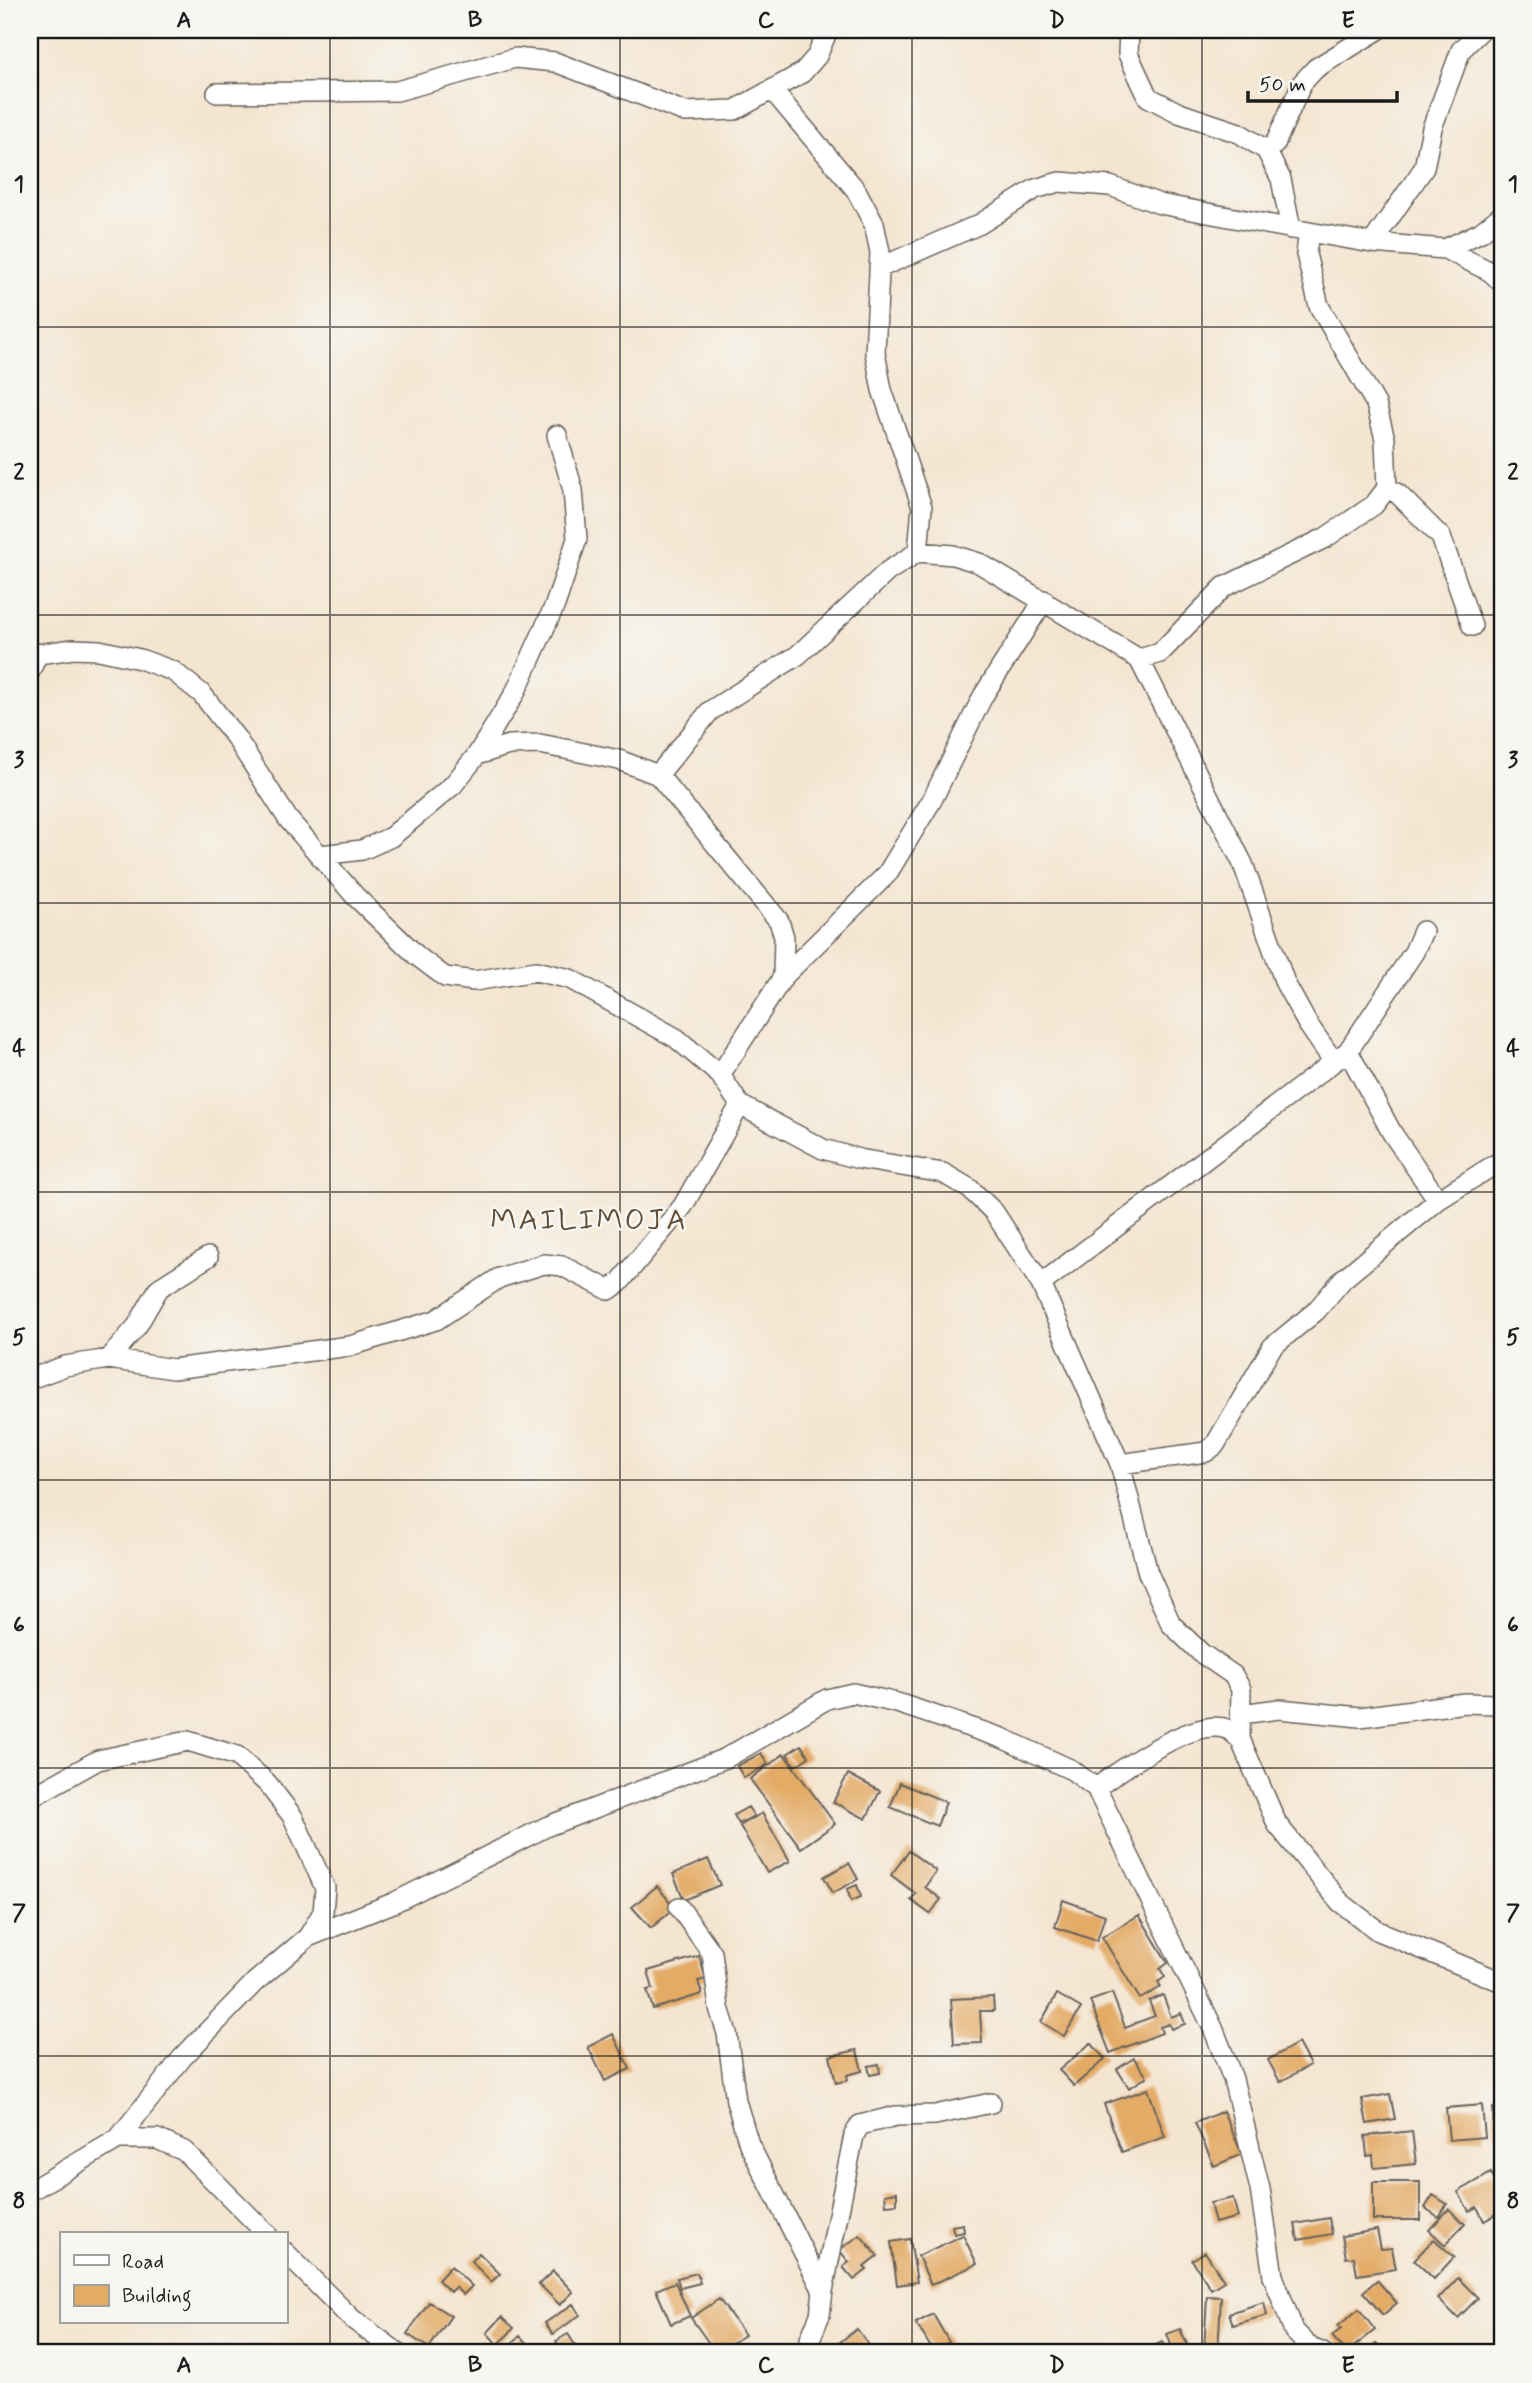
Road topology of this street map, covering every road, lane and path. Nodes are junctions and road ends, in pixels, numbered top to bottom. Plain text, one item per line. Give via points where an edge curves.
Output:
1 (828, 30) edge
2 (1129, 30) edge
3 (1378, 30) edge
4 (1481, 30) edge
5 (773, 91) junction
6 (217, 93) dead end
7 (1266, 150) junction
8 (1502, 215) edge
9 (1300, 230) junction
10 (1373, 243) junction
11 (1445, 249) junction
12 (879, 268) junction
13 (1502, 282) edge
14 (557, 435) dead end
15 (1387, 488) junction
16 (918, 552) junction
17 (1044, 600) junction
18 (1472, 626) dead end
19 (33, 659) edge
20 (1139, 659) junction
21 (477, 755) junction
22 (657, 775) junction
23 (321, 855) junction
24 (1423, 931) dead end
25 (783, 977) junction
26 (1341, 1057) junction
27 (720, 1074) junction
28 (740, 1105) junction
29 (1502, 1160) edge
30 (1438, 1200) junction
31 (208, 1257) dead end
32 (1041, 1284) junction
33 (108, 1359) junction
34 (30, 1379) edge
35 (1120, 1464) junction
36 (1241, 1689) junction
37 (1502, 1707) edge
38 (1279, 1709) junction
39 (1241, 1714) junction
40 (1240, 1739) junction
41 (1096, 1788) junction
42 (30, 1798) edge
43 (679, 1908) dead end
44 (307, 1937) junction
45 (1502, 1982) edge
46 (991, 2103) dead end
47 (118, 2139) junction
48 (30, 2191) edge
49 (265, 2232) edge
50 (287, 2254) edge
51 (823, 2291) junction
52 (398, 2353) edge
53 (810, 2353) edge
54 (1323, 2353) edge

1 - 5 street via 817,56 802,73
2 - 7 street via 1128,54 1148,97 1239,133
3 - 7 street via 1316,68 1302,83 1275,144
4 - 10 street via 1461,50 1432,128 1424,167
5 - 6 street via 736,110 685,112 555,62 515,58 397,90
5 - 12 street via 856,190 874,224
7 - 9 street
8 - 11 street via 1481,232
9 - 10 street
9 - 12 street via 1160,204 1110,186 1059,182 1035,189 980,224
9 - 15 street via 1319,306 1376,404 1385,439
10 - 11 street
11 - 13 street
12 - 16 street via 875,353 882,390 922,507
14 - 21 street via 573,490 577,539 555,605 520,680
15 - 18 street via 1441,537
15 - 20 street via 1374,505 1325,538 1224,587 1160,653
16 - 17 street via 979,563
16 - 22 street via 888,571 798,655 710,711
17 - 20 street
17 - 25 street via 983,696 932,800 887,874
19 - 23 street via 73,649 99,650 173,671 202,694 288,819
20 - 26 street via 1243,864 1285,983 1307,1023
21 - 22 street via 509,745 540,744 620,761
21 - 23 street via 453,785 391,837 362,850
22 - 25 street via 779,921 784,937
23 - 27 street via 355,896 445,977 474,981 536,971 570,979 676,1038
24 - 26 street via 1415,952
25 - 27 street
26 - 30 street
26 - 32 street
27 - 28 street
28 - 32 street via 823,1149 859,1160 943,1173 993,1212
28 - 33 street via 683,1206 620,1283 609,1290 562,1266 544,1264 499,1278 436,1320 350,1346 173,1368
29 - 30 street
30 - 35 street via 1343,1279 1316,1311 1272,1347 1215,1445 1206,1452
31 - 33 street via 159,1288 137,1326
32 - 35 street
33 - 34 street via 65,1366
35 - 36 street via 1147,1573 1171,1624 1233,1675
36 - 38 street
36 - 39 street
37 - 38 street via 1465,1703 1360,1717
38 - 39 street
39 - 40 street
40 - 41 street via 1229,1730 1213,1727 1194,1731 1137,1759
40 - 45 street via 1278,1824 1340,1902 1378,1931
41 - 44 street via 1072,1770 1002,1738 853,1693 827,1699 726,1758 548,1826 393,1903
41 - 54 street via 1213,2028 1239,2103 1273,2276 1294,2331
42 - 44 street via 98,1760 188,1741 237,1756 267,1783 293,1817 325,1888 323,1912
43 - 51 street via 712,1953 736,2101 749,2144
44 - 47 street via 255,1982 182,2057
46 - 51 street via 860,2125 854,2135
47 - 48 street
47 - 49 street via 157,2139 184,2151
50 - 52 street via 351,2318
51 - 53 street

